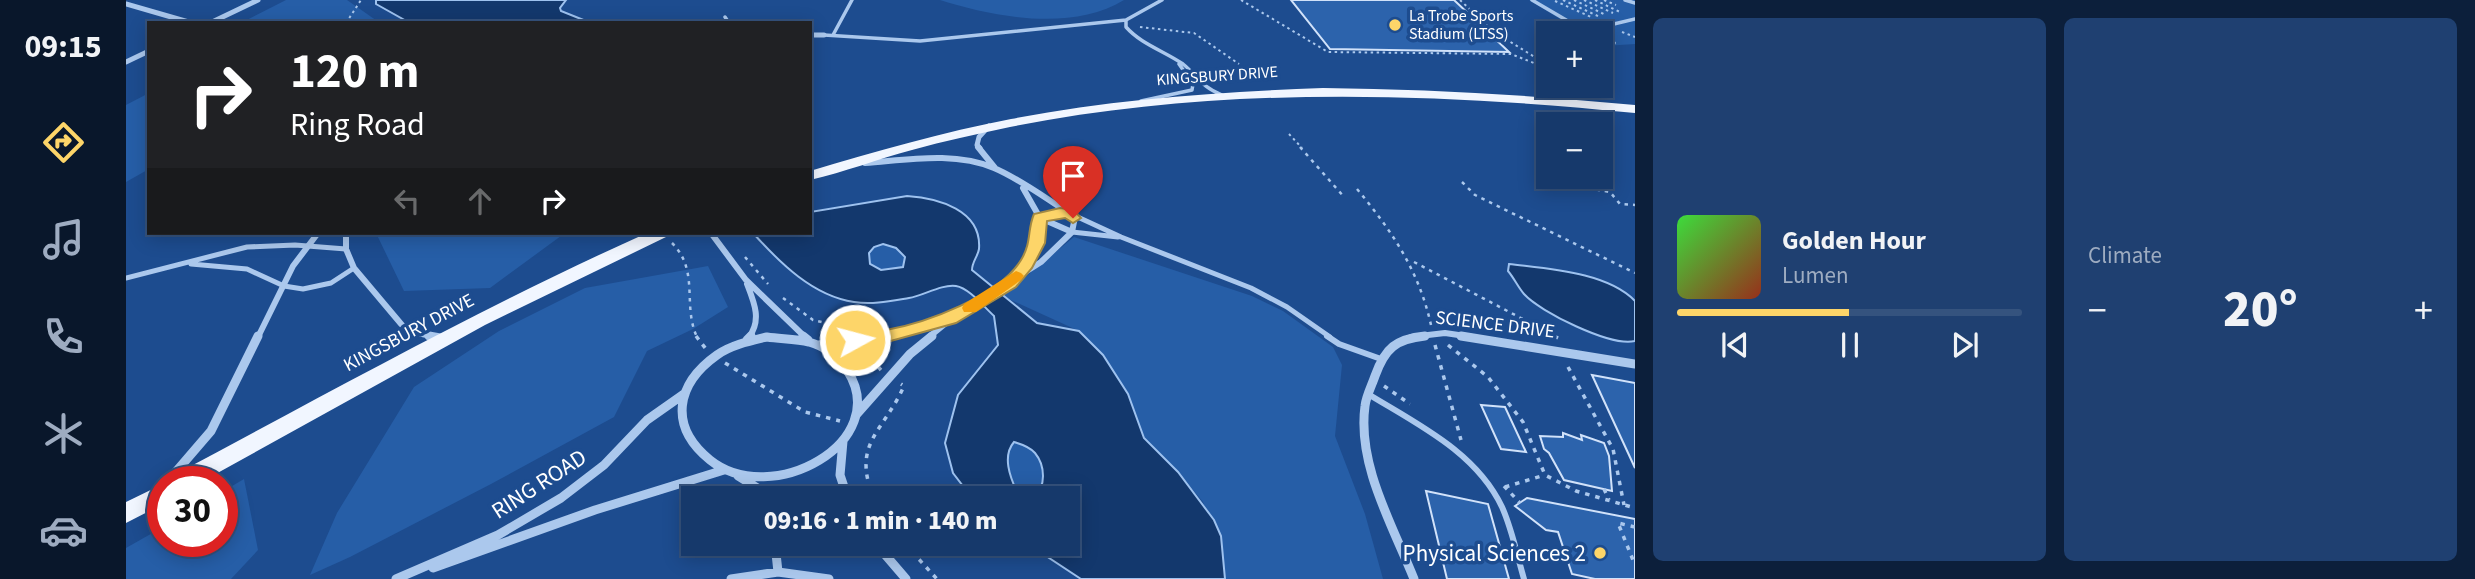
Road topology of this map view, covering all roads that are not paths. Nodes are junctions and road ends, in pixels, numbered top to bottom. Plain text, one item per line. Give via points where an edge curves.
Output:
1 (258, 0) edge
2 (852, 0) edge
3 (1162, 0) edge
4 (1546, 0) edge
5 (1625, 0) edge
6 (1534, 1) edge
7 (1635, 3) edge
8 (126, 4) edge
9 (725, 17) dead end
10 (1635, 19) edge
11 (1126, 20) junction
12 (185, 21) edge
13 (214, 21) edge
14 (728, 21) edge
15 (1568, 21) edge
16 (1613, 24) edge
17 (812, 35) edge
18 (824, 35) joint
19 (833, 35) junction
20 (147, 52) edge
21 (1177, 61) junction
22 (126, 62) edge
23 (1227, 96) junction
24 (1134, 103) junction
25 (1635, 109) edge
26 (989, 126) junction
27 (840, 166) junction
28 (995, 168) junction
29 (812, 175) edge
30 (1021, 184) junction
31 (1069, 213) junction
32 (1040, 218) junction
33 (1072, 233) junction
34 (316, 235) edge
35 (346, 235) edge
36 (713, 235) edge
37 (1121, 237) junction
38 (666, 238) edge
39 (307, 246) junction
40 (346, 249) junction
41 (181, 264) junction
42 (354, 268) junction
43 (126, 278) edge
44 (746, 280) junction
45 (1010, 283) junction
46 (284, 286) junction
47 (951, 319) junction
48 (446, 338) junction
49 (746, 341) junction
50 (808, 341) junction
51 (819, 345) junction
52 (1381, 359) junction
53 (1635, 364) edge
54 (685, 394) junction
55 (1368, 394) junction
56 (855, 420) junction
57 (844, 440) junction
58 (183, 466) edge
59 (211, 466) edge
60 (724, 470) junction
61 (735, 474) junction
62 (754, 486) edge
63 (844, 486) edge
64 (147, 500) edge
65 (126, 513) edge
66 (776, 556) edge
67 (886, 556) edge
68 (778, 572) junction
69 (399, 579) edge
70 (731, 579) edge
71 (829, 579) edge
72 (906, 579) edge
73 (1414, 579) edge
74 (1524, 579) edge

1 - 13 street
2 - 19 lane
3 - 11 lane
4 - 6 lane
5 - 7 lane
6 - 15 lane
8 - 12 street
9 - 14 lane
10 - 16 lane
11 - 19 lane via 920,41
11 - 21 lane via 1134,36
17 - 18 street
18 - 19 lane
20 - 22 street
21 - 23 lane via 1205,88
21 - 24 lane via 1193,84 1192,90
23 - 24 main road, KINGSBURY DRIVE
23 - 25 main road, KINGSBURY DRIVE via 1448,93
24 - 26 main road, KINGSBURY DRIVE
26 - 27 main road, KINGSBURY DRIVE
26 - 28 street via 977,145
27 - 28 street via 938,157
27 - 29 main road, KINGSBURY DRIVE
28 - 30 street
30 - 31 street
30 - 32 street
31 - 32 street
31 - 33 street
31 - 37 lane
32 - 33 street
32 - 45 street via 1034,252
33 - 37 lane
33 - 45 street
34 - 39 street
35 - 40 street
36 - 44 street
37 - 52 lane via 1251,288 1344,347
38 - 48 main road, KINGSBURY DRIVE via 619,251 574,271
39 - 40 lane
39 - 41 lane via 247,247
39 - 46 street
40 - 42 street
41 - 43 lane
41 - 46 lane via 241,267
42 - 46 lane via 335,283
42 - 48 street via 407,331
44 - 49 street via 758,320
44 - 50 street
45 - 47 street
46 - 58 street via 211,431
47 - 51 street via 887,336
47 - 56 street via 909,354
48 - 59 main road, KINGSBURY DRIVE
49 - 50 street via 788,337
49 - 54 street via 715,356 696,374
50 - 51 street
51 - 56 street via 835,354 855,381 859,398
52 - 53 street, SCIENCE DRIVE via 1406,338 1432,333
52 - 55 street
54 - 60 street via 681,416 687,438 702,457
54 - 69 street, RING ROAD via 647,419 604,465 561,498 498,535
55 - 73 street via 1363,420 1366,449
55 - 74 lane via 1457,450 1485,479 1502,507
56 - 57 street
57 - 61 street via 823,459 796,472 765,477
57 - 63 street via 840,475
60 - 61 street
60 - 69 street, RING ROAD
61 - 62 street
64 - 65 main road
66 - 68 street
67 - 72 street
68 - 70 street
68 - 71 street

